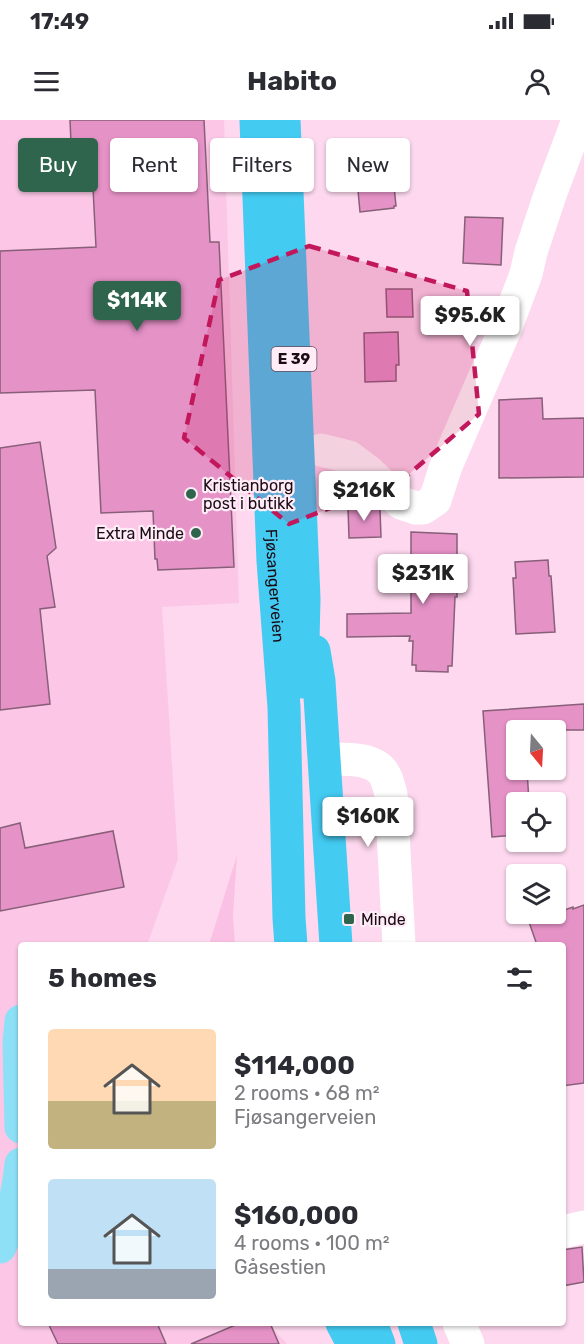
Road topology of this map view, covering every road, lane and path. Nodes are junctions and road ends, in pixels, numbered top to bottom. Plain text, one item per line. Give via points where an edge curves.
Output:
1 (256, 120) edge
2 (285, 120) edge
3 (578, 120) edge
4 (321, 450) dead end
5 (273, 561) junction
6 (304, 599) junction
7 (324, 759) junction
8 (271, 942) edge
9 (291, 942) edge
10 (310, 942) edge
11 (336, 942) edge
12 (399, 942) edge
13 (18, 1008) edge
14 (0, 1033) edge
15 (18, 1190) edge
16 (584, 1227) edge
17 (566, 1231) edge
18 (0, 1247) edge
19 (344, 1326) edge
20 (371, 1326) edge
21 (391, 1326) edge
22 (415, 1326) edge
23 (460, 1326) edge
24 (353, 1344) edge
25 (379, 1344) edge
26 (399, 1344) edge
27 (421, 1344) edge
28 (468, 1344) edge

1 - 5 highway, Fjøsangerveien / E 39
2 - 6 highway, Fjøsangerveien / E 39
3 - 4 street via 526,274 435,500 423,508 401,503 349,457
5 - 8 highway, E 39 via 264,638
5 - 9 highway, Fjøsangerveien / E 39 via 284,707
6 - 7 highway, E 39 via 319,681
6 - 10 highway, Fjøsangerveien / E 39 via 302,683
7 - 11 highway, E 39
7 - 12 street via 360,760 385,774 391,794
13 - 14 main road
15 - 18 main road
16 - 17 street
19 - 24 highway
20 - 25 highway
21 - 26 highway
22 - 27 highway
23 - 28 street

